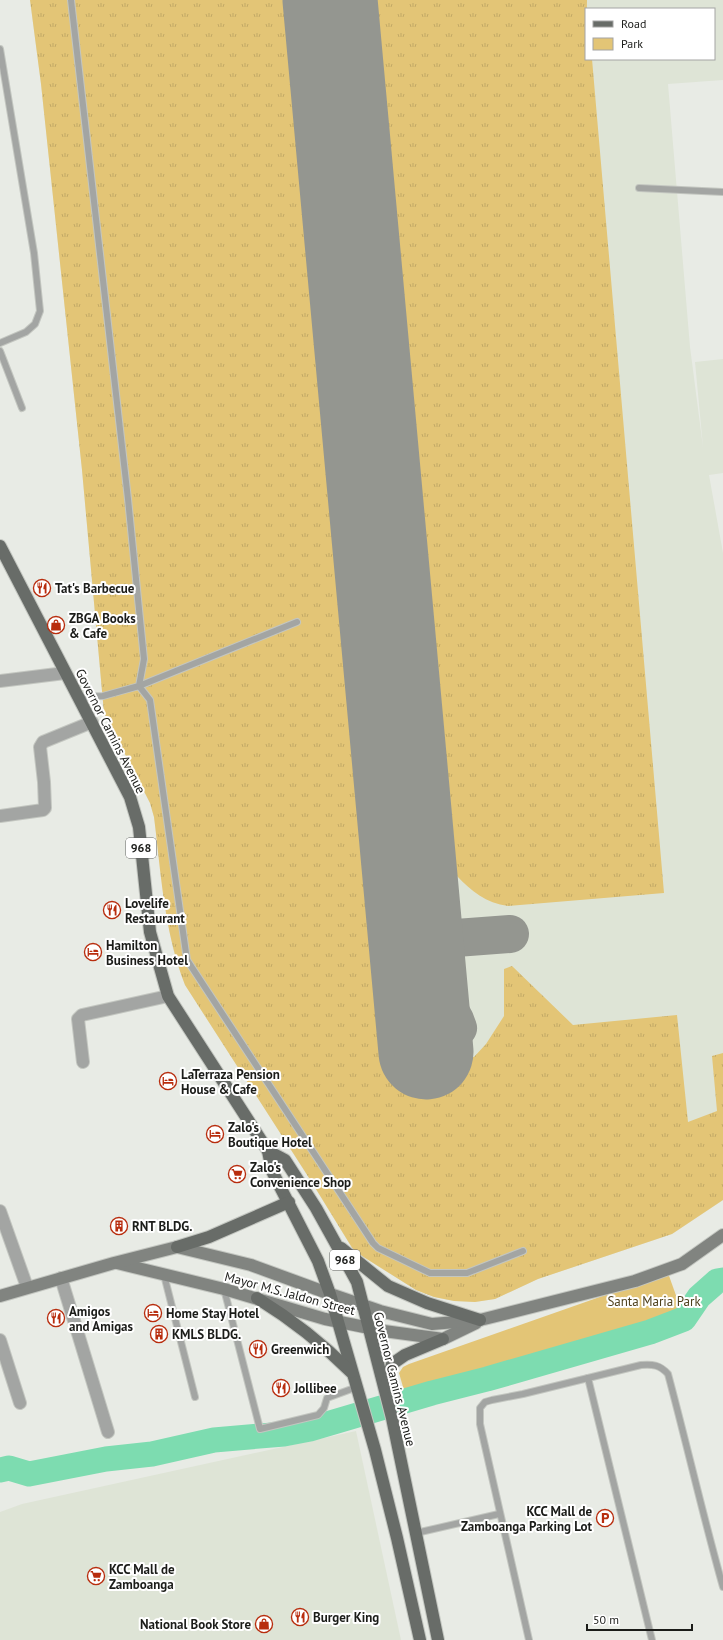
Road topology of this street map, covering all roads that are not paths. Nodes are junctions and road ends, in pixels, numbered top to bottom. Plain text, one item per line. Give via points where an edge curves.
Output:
1 (71, 0) edge
2 (0, 49) edge
3 (638, 188) dead end
4 (723, 192) edge
5 (0, 343) edge
6 (0, 351) edge
7 (22, 408) dead end
8 (0, 546) edge
9 (297, 622) dead end
10 (65, 673) junction
11 (0, 681) edge
12 (139, 686) junction
13 (79, 697) junction
14 (92, 722) junction
15 (0, 816) edge
16 (168, 996) junction
17 (83, 1062) dead end
18 (268, 1151) junction
19 (289, 1202) junction
20 (0, 1211) edge
21 (722, 1236) edge
22 (336, 1243) junction
23 (177, 1247) junction
24 (523, 1251) dead end
25 (114, 1263) junction
26 (164, 1275) junction
27 (61, 1278) junction
28 (27, 1287) junction
29 (224, 1289) junction
30 (330, 1294) junction
31 (0, 1296) edge
32 (256, 1298) junction
33 (363, 1306) junction
34 (480, 1320) junction
35 (338, 1321) junction
36 (369, 1328) junction
37 (443, 1339) junction
38 (0, 1340) edge
39 (353, 1374) junction
40 (588, 1378) junction
41 (385, 1390) junction
42 (359, 1392) junction
43 (195, 1397) dead end
44 (20, 1403) dead end
45 (108, 1432) dead end
46 (499, 1514) junction
47 (416, 1533) junction
48 (723, 1587) edge
49 (420, 1640) edge
50 (438, 1640) edge
51 (528, 1640) edge
52 (652, 1640) edge

1 - 12 lane via 144,658
2 - 5 lane via 34,253 40,311 35,324 26,332
3 - 4 lane
6 - 7 lane
8 - 10 main road, Governor Camins Avenue / 968
9 - 12 lane
10 - 11 street
10 - 13 main road, Governor Camins Avenue / 968
12 - 13 lane via 103,696
12 - 24 lane via 150,700 187,960 373,1243 378,1248 430,1273 467,1273
13 - 14 main road, Governor Camins Avenue / 968
14 - 15 street via 43,742 40,747 45,808
14 - 16 main road, Governor Camins Avenue / 968 via 130,797 139,827 150,932
16 - 17 street via 82,1015 78,1019
16 - 18 main road, Governor Camins Avenue / 968
18 - 19 main road, Governor Camins Avenue / 968 via 272,1171
18 - 22 main road, Governor Camins Avenue / 968 via 285,1160
19 - 23 main road via 209,1237
19 - 30 main road, Governor Camins Avenue / 968 via 318,1260
20 - 28 street
21 - 34 main road, Mayor M.S. Jaldon Street via 682,1264 635,1281
22 - 33 main road, Governor Camins Avenue / 968 via 357,1282
22 - 34 main road via 388,1286 427,1303
23 - 25 main road, Mayor M.S. Jaldon Street
23 - 30 main road, Mayor M.S. Jaldon Street via 251,1264
25 - 26 main road, Mayor M.S. Jaldon Street
25 - 27 main road, Mayor M.S. Jaldon Street
26 - 29 main road, Mayor M.S. Jaldon Street
26 - 43 lane
27 - 28 main road, Mayor M.S. Jaldon Street
27 - 45 street
28 - 31 main road, Mayor M.S. Jaldon Street
29 - 32 main road, Mayor M.S. Jaldon Street
29 - 42 lane via 260,1429 318,1415 324,1408 327,1398
30 - 33 main road, Mayor M.S. Jaldon Street
30 - 35 main road, Governor Camins Avenue / 968
32 - 35 main road, Mayor M.S. Jaldon Street
32 - 39 main road via 306,1332
33 - 34 main road, Mayor M.S. Jaldon Street via 432,1324
33 - 36 main road, Governor Camins Avenue / 968
34 - 37 main road, Mayor M.S. Jaldon Street
35 - 36 main road, Mayor M.S. Jaldon Street
35 - 39 main road, Governor Camins Avenue / 968
36 - 37 main road, Mayor M.S. Jaldon Street
36 - 41 main road, Governor Camins Avenue / 968
37 - 41 main road via 405,1355 392,1364
38 - 44 street
39 - 42 main road, Governor Camins Avenue / 968
40 - 46 lane via 492,1400 485,1402 480,1408 480,1424
40 - 48 lane via 641,1364 661,1367 668,1374
40 - 52 lane
41 - 47 main road, Governor Camins Avenue / 968
42 - 49 main road, Governor Camins Avenue / 968 via 397,1538
46 - 47 lane
46 - 51 lane
47 - 50 main road, Governor Camins Avenue / 968

